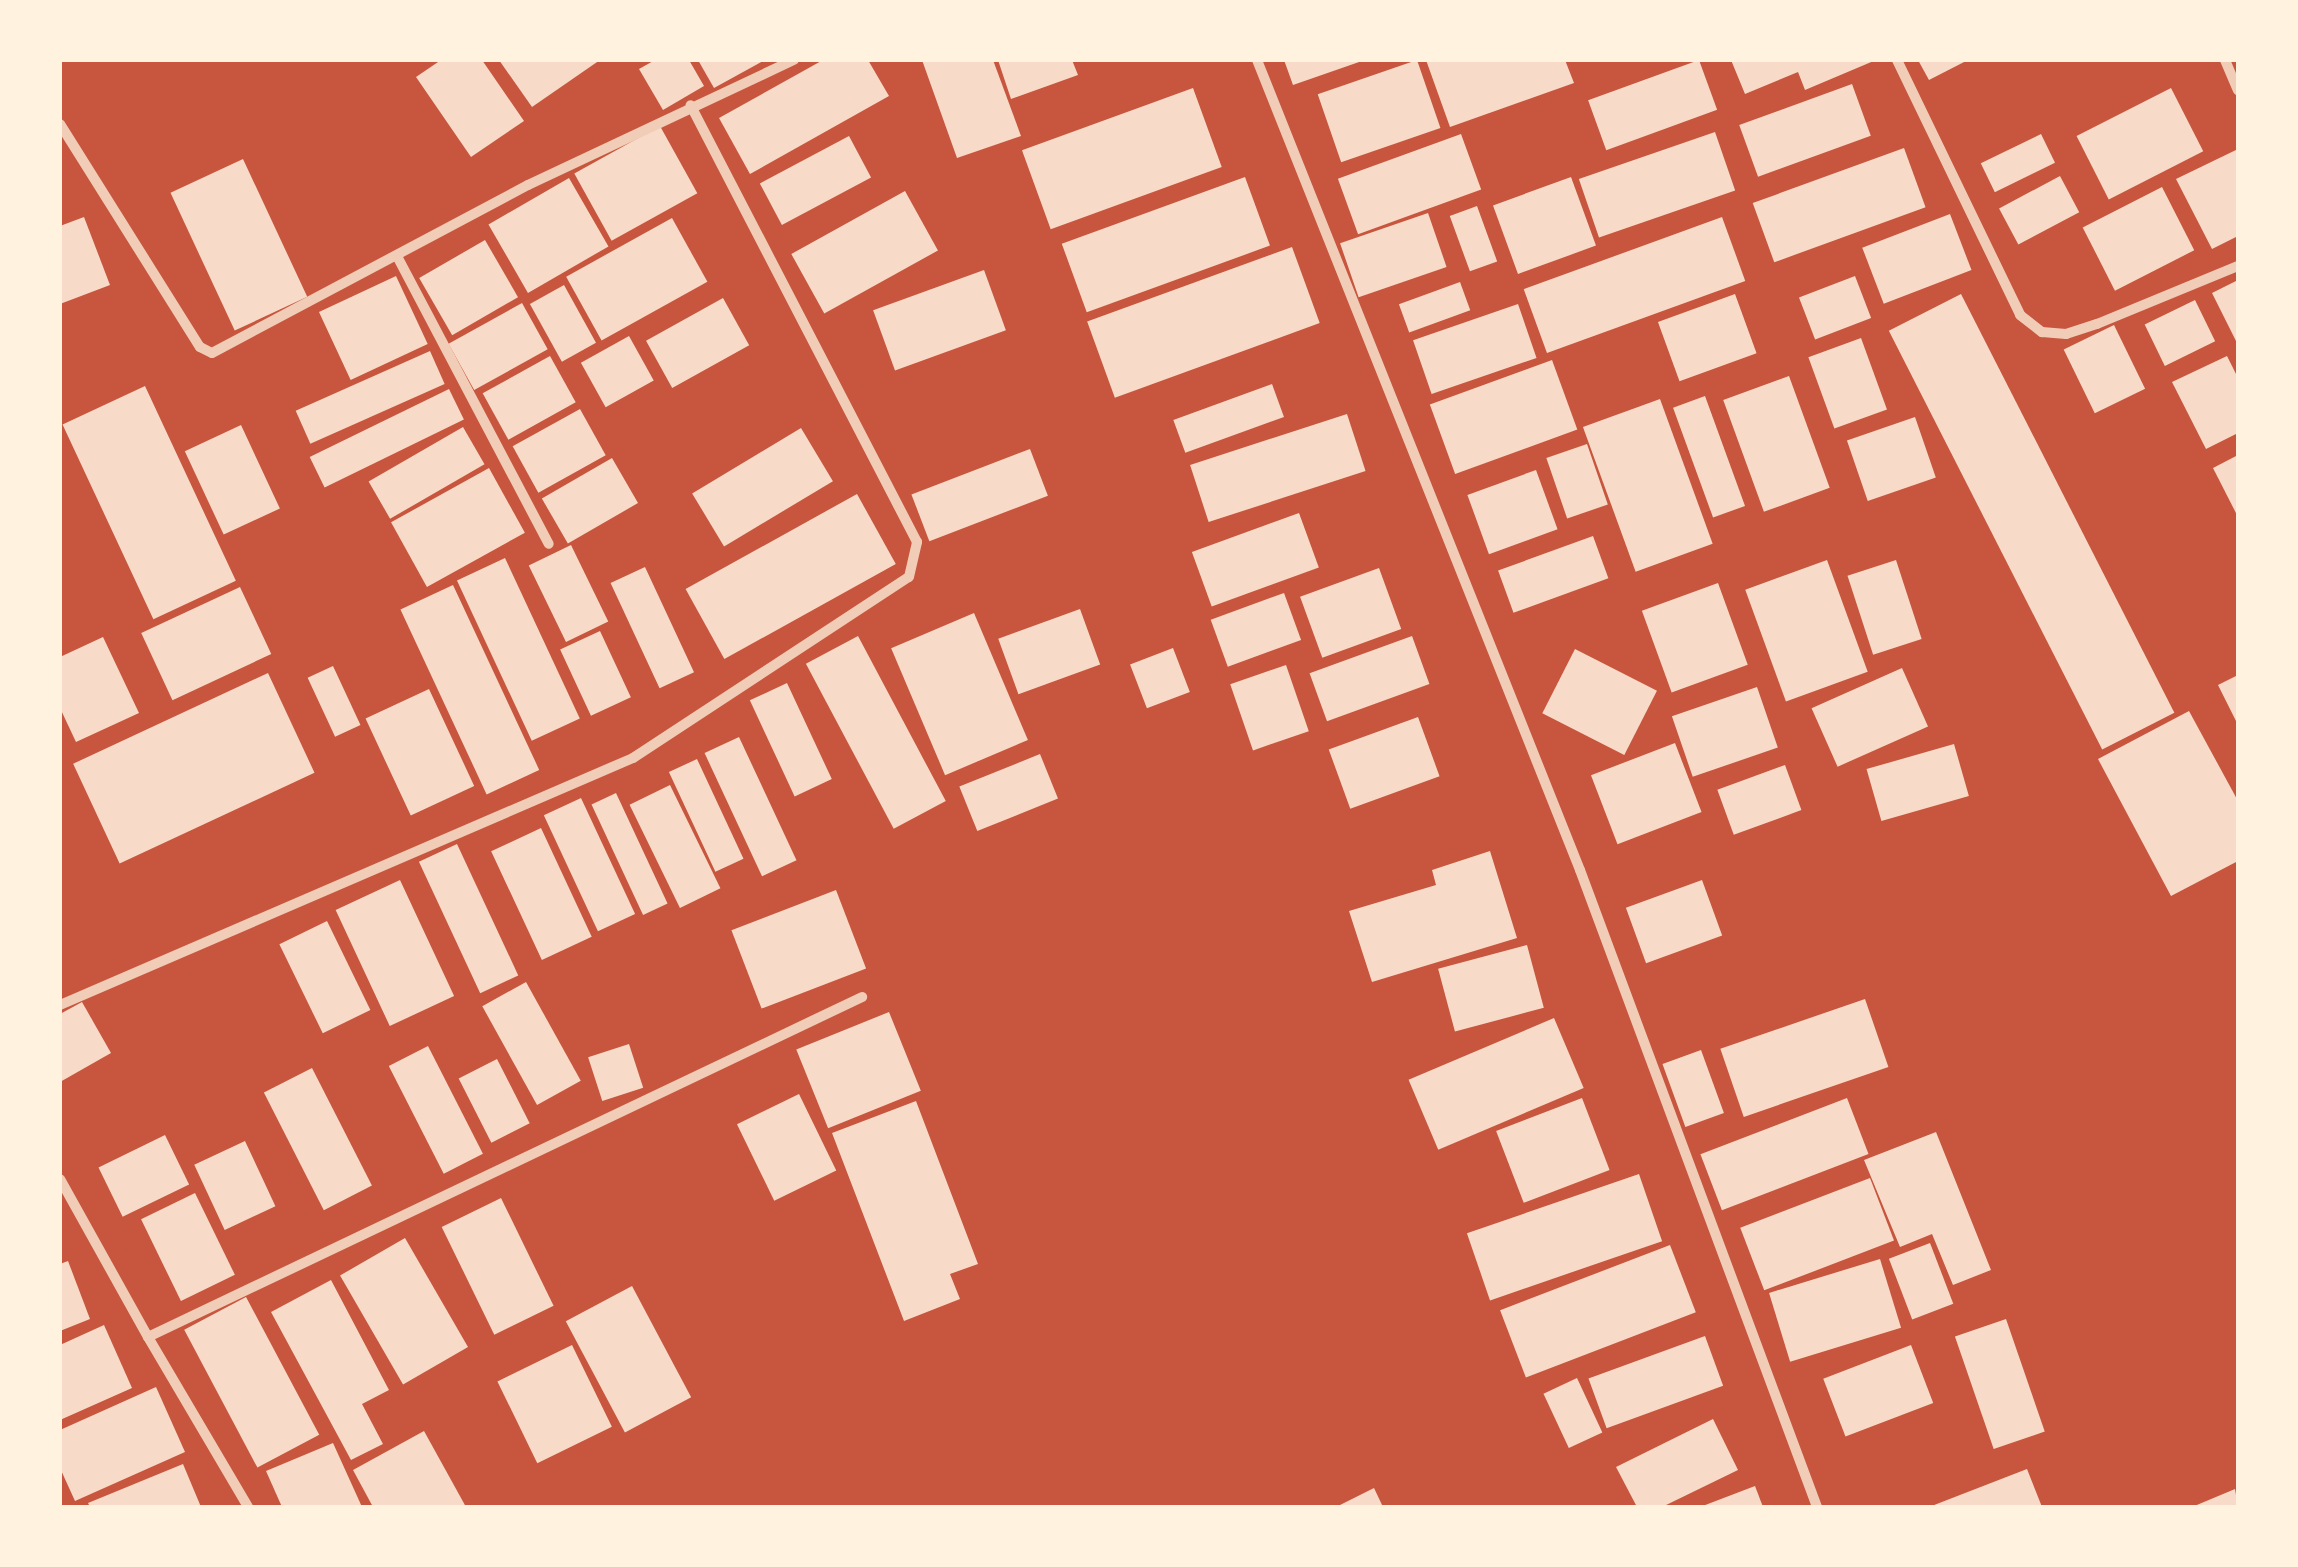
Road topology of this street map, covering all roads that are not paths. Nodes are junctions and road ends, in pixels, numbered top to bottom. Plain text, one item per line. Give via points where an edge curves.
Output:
1 (794, 60) edge
2 (1258, 60) edge
3 (1897, 60) edge
4 (2225, 60) edge
5 (2238, 90) edge
6 (690, 105) junction
7 (60, 124) edge
8 (398, 258) junction
9 (2238, 266) edge
10 (549, 544) dead end
11 (862, 997) dead end
12 (60, 1005) edge
13 (60, 1180) edge
14 (148, 1337) junction
15 (248, 1507) edge
16 (1817, 1507) edge

1 - 6 street
2 - 16 street via 1580,870
3 - 9 street via 2020,315 2042,332 2066,334 2097,324
4 - 5 street
6 - 8 street
6 - 12 street via 917,542 909,577 633,758
7 - 8 street via 200,347 212,353
8 - 10 street
11 - 14 street
13 - 14 street
14 - 15 street

